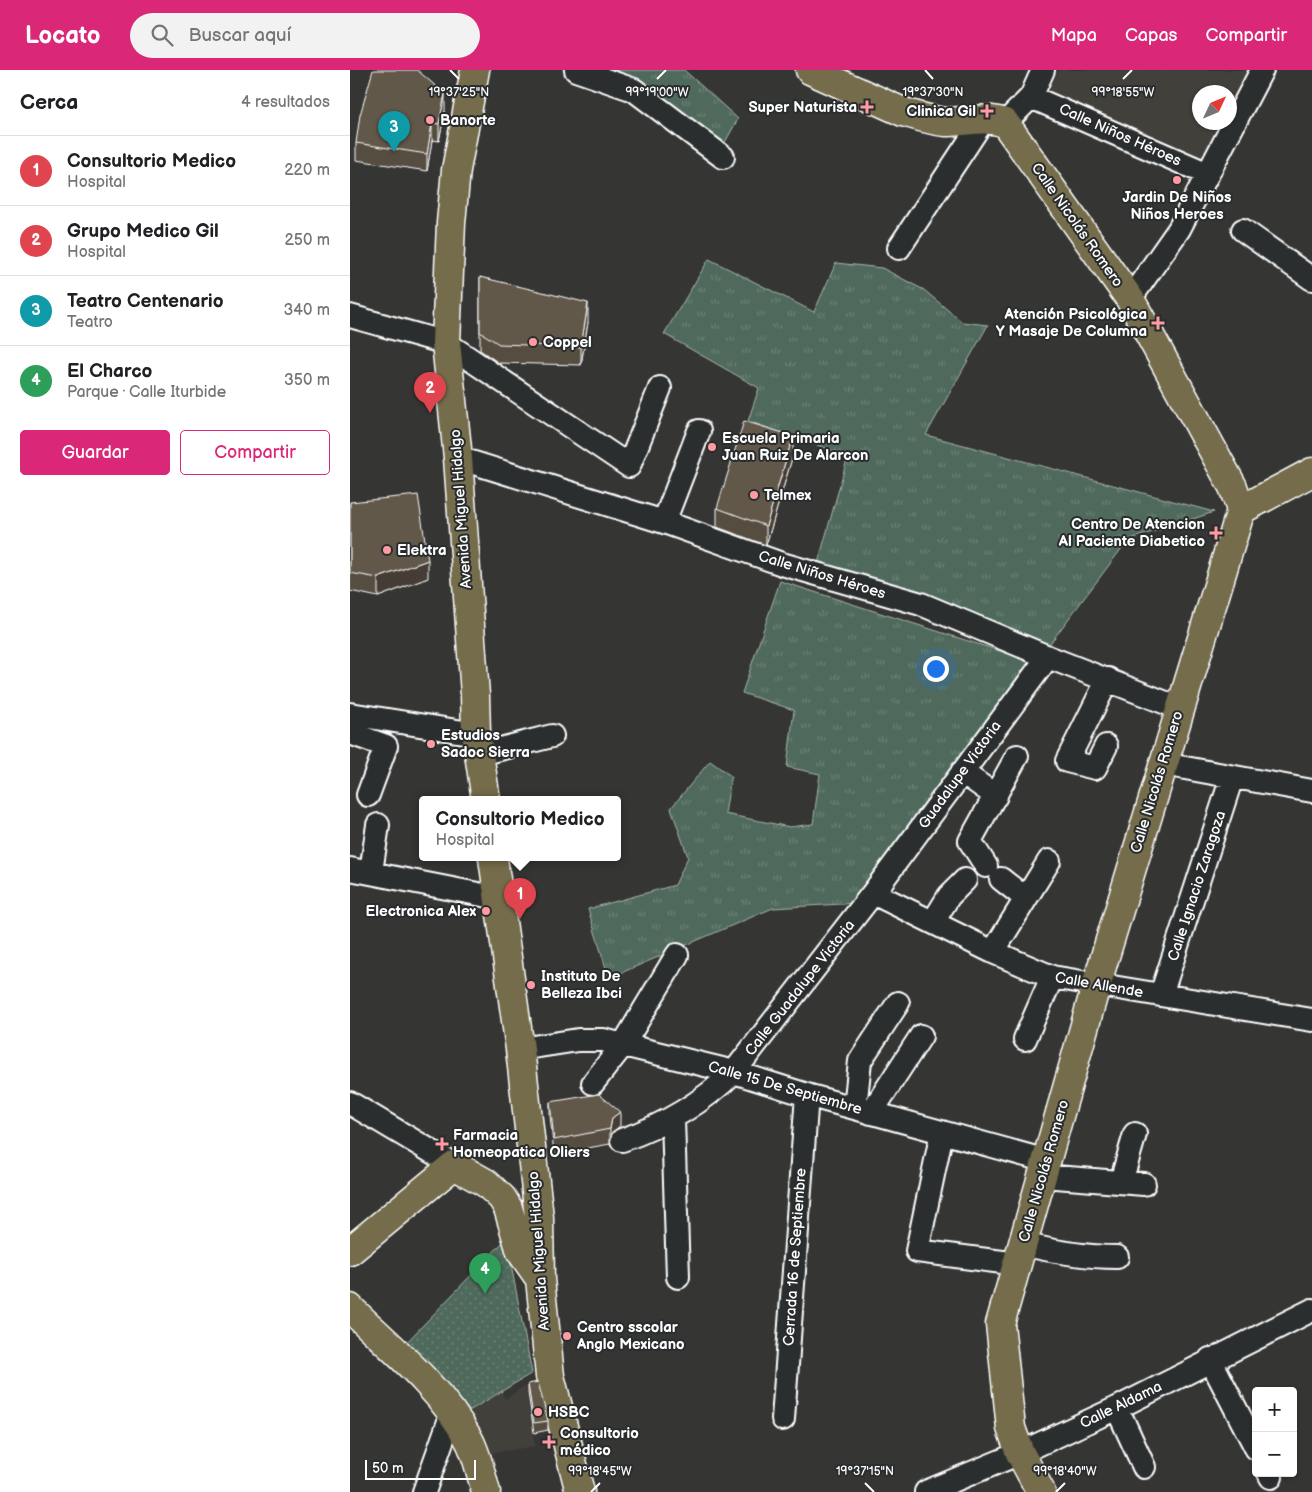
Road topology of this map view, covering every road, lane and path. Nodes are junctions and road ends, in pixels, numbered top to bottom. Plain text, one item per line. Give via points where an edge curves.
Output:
1 (476, 70) edge
2 (576, 70) edge
3 (810, 70) edge
4 (1043, 70) edge
5 (1262, 70) edge
6 (1031, 97) junction
7 (994, 121) junction
8 (723, 157) dead end
9 (1208, 174) junction
10 (1243, 230) dead end
11 (899, 248) dead end
12 (1312, 279) edge
13 (1130, 300) junction
14 (350, 316) edge
15 (446, 343) junction
16 (660, 388) dead end
17 (699, 431) dead end
18 (458, 458) junction
19 (1312, 472) edge
20 (1241, 510) junction
21 (664, 522) junction
22 (1048, 657) junction
23 (1108, 679) junction
24 (1180, 708) junction
25 (350, 720) edge
26 (552, 736) dead end
27 (478, 744) junction
28 (1106, 746) dead end
29 (1017, 756) dead end
30 (1163, 764) junction
31 (962, 772) junction
32 (1232, 777) junction
33 (1312, 791) edge
34 (368, 795) dead end
35 (485, 796) edge
36 (996, 796) junction
37 (378, 825) dead end
38 (493, 861) edge
39 (1049, 861) dead end
40 (360, 870) edge
41 (965, 880) dead end
42 (873, 893) junction
43 (498, 898) junction
44 (1025, 898) junction
45 (933, 922) junction
46 (993, 952) junction
47 (676, 954) dead end
48 (1052, 978) junction
49 (1096, 986) junction
50 (1161, 995) junction
51 (898, 1003) dead end
52 (1312, 1020) edge
53 (921, 1036) dead end
54 (1025, 1040) dead end
55 (623, 1045) junction
56 (520, 1049) junction
57 (734, 1072) junction
58 (593, 1083) dead end
59 (807, 1095) junction
60 (350, 1103) edge
61 (863, 1110) junction
62 (674, 1119) junction
63 (942, 1132) junction
64 (1135, 1134) dead end
65 (622, 1140) dead end
66 (454, 1165) junction
67 (1045, 1169) junction
68 (1121, 1182) junction
69 (1144, 1184) dead end
70 (350, 1251) edge
71 (1021, 1254) junction
72 (1117, 1257) dead end
73 (678, 1277) dead end
74 (540, 1279) junction
75 (350, 1308) edge
76 (1312, 1310) edge
77 (1210, 1359) junction
78 (1117, 1408) junction
79 (452, 1413) junction
80 (782, 1419) dead end
81 (1252, 1440) edge
82 (1020, 1453) junction
83 (1144, 1467) dead end
84 (940, 1489) edge
85 (424, 1492) edge
86 (486, 1492) edge
87 (580, 1492) edge
88 (1041, 1492) edge

1 - 15 main road, Avenida Miguel Hidalgo via 456,170
2 - 8 street via 634,90
3 - 7 main road via 918,116 946,122
4 - 6 street
5 - 9 street
6 - 7 street
6 - 9 street, Calle Niños Héroes
7 - 11 street
7 - 13 main road, Calle Nicolás Romero
9 - 13 street via 1179,229
10 - 12 street
13 - 20 main road, Calle Nicolás Romero via 1233,487
14 - 15 street
15 - 16 street via 629,466
15 - 18 main road, Avenida Miguel Hidalgo
17 - 21 street
18 - 21 street, Calle Niños Héroes
18 - 27 main road, Avenida Miguel Hidalgo
19 - 20 main road
20 - 24 main road, Calle Nicolás Romero
21 - 22 street, Calle Niños Héroes via 782,564 921,604
22 - 23 street, Calle Niños Héroes
22 - 31 street, Guadalupe Victoria
23 - 24 street, Calle Niños Héroes
23 - 28 street via 1067,762 1095,768
24 - 30 main road, Calle Nicolás Romero
25 - 27 street
25 - 34 street via 386,746
26 - 27 street
27 - 35 main road, Avenida Miguel Hidalgo
29 - 36 street
30 - 32 street
30 - 49 main road, Calle Nicolás Romero
31 - 36 street
31 - 42 street, Guadalupe Victoria
32 - 33 street
32 - 50 street, Calle Ignacio Zaragoza
36 - 44 street via 970,842 994,872
37 - 40 street
38 - 43 main road, Avenida Miguel Hidalgo
39 - 44 street
40 - 43 street
41 - 45 street via 949,896
42 - 45 street, Calle Allende
42 - 57 street, Calle Guadalupe Victoria
43 - 56 main road, Avenida Miguel Hidalgo
44 - 46 street
45 - 46 street, Calle Allende
46 - 48 street, Calle Allende
47 - 55 street
48 - 49 street, Calle Allende
48 - 54 street
49 - 50 street, Calle Allende
49 - 67 main road, Calle Nicolás Romero
50 - 52 street, Calle Allende
51 - 61 street via 860,1062
53 - 61 street
55 - 56 street, Calle 15 De Septiembre via 603,1040 578,1040
55 - 57 street, Calle 15 De Septiembre
55 - 58 street
56 - 74 main road, Avenida Miguel Hidalgo via 539,1217
57 - 59 street, Calle 15 De Septiembre
57 - 62 street, Calle Guadalupe Victoria via 714,1091
59 - 61 street, Calle 15 De Septiembre
59 - 80 street, Cerrada 16 de Septiembre
60 - 66 street
61 - 63 street, Calle 15 De Septiembre
62 - 65 street, Calle Guadalupe Victoria
62 - 73 street
63 - 67 street, Calle 15 De Septiembre
63 - 71 street via 917,1251
64 - 68 street
66 - 70 main road
66 - 74 main road via 486,1183 502,1198 521,1252
67 - 68 street, Calle 15 De Septiembre
67 - 71 main road, Calle Nicolás Romero
68 - 69 street, Calle 15 De Septiembre
71 - 72 street via 1058,1252
71 - 82 main road, Calle Nicolás Romero via 1000,1324 1011,1428
74 - 87 main road, Avenida Miguel Hidalgo via 550,1376
75 - 79 main road
76 - 77 street, Calle Aldama
77 - 78 street, Calle Aldama
77 - 81 street
78 - 82 street, Calle Aldama
78 - 83 street
79 - 85 street
79 - 86 main road via 469,1439
82 - 84 street, Calle Aldama
82 - 88 main road, Calle Nicolás Romero

